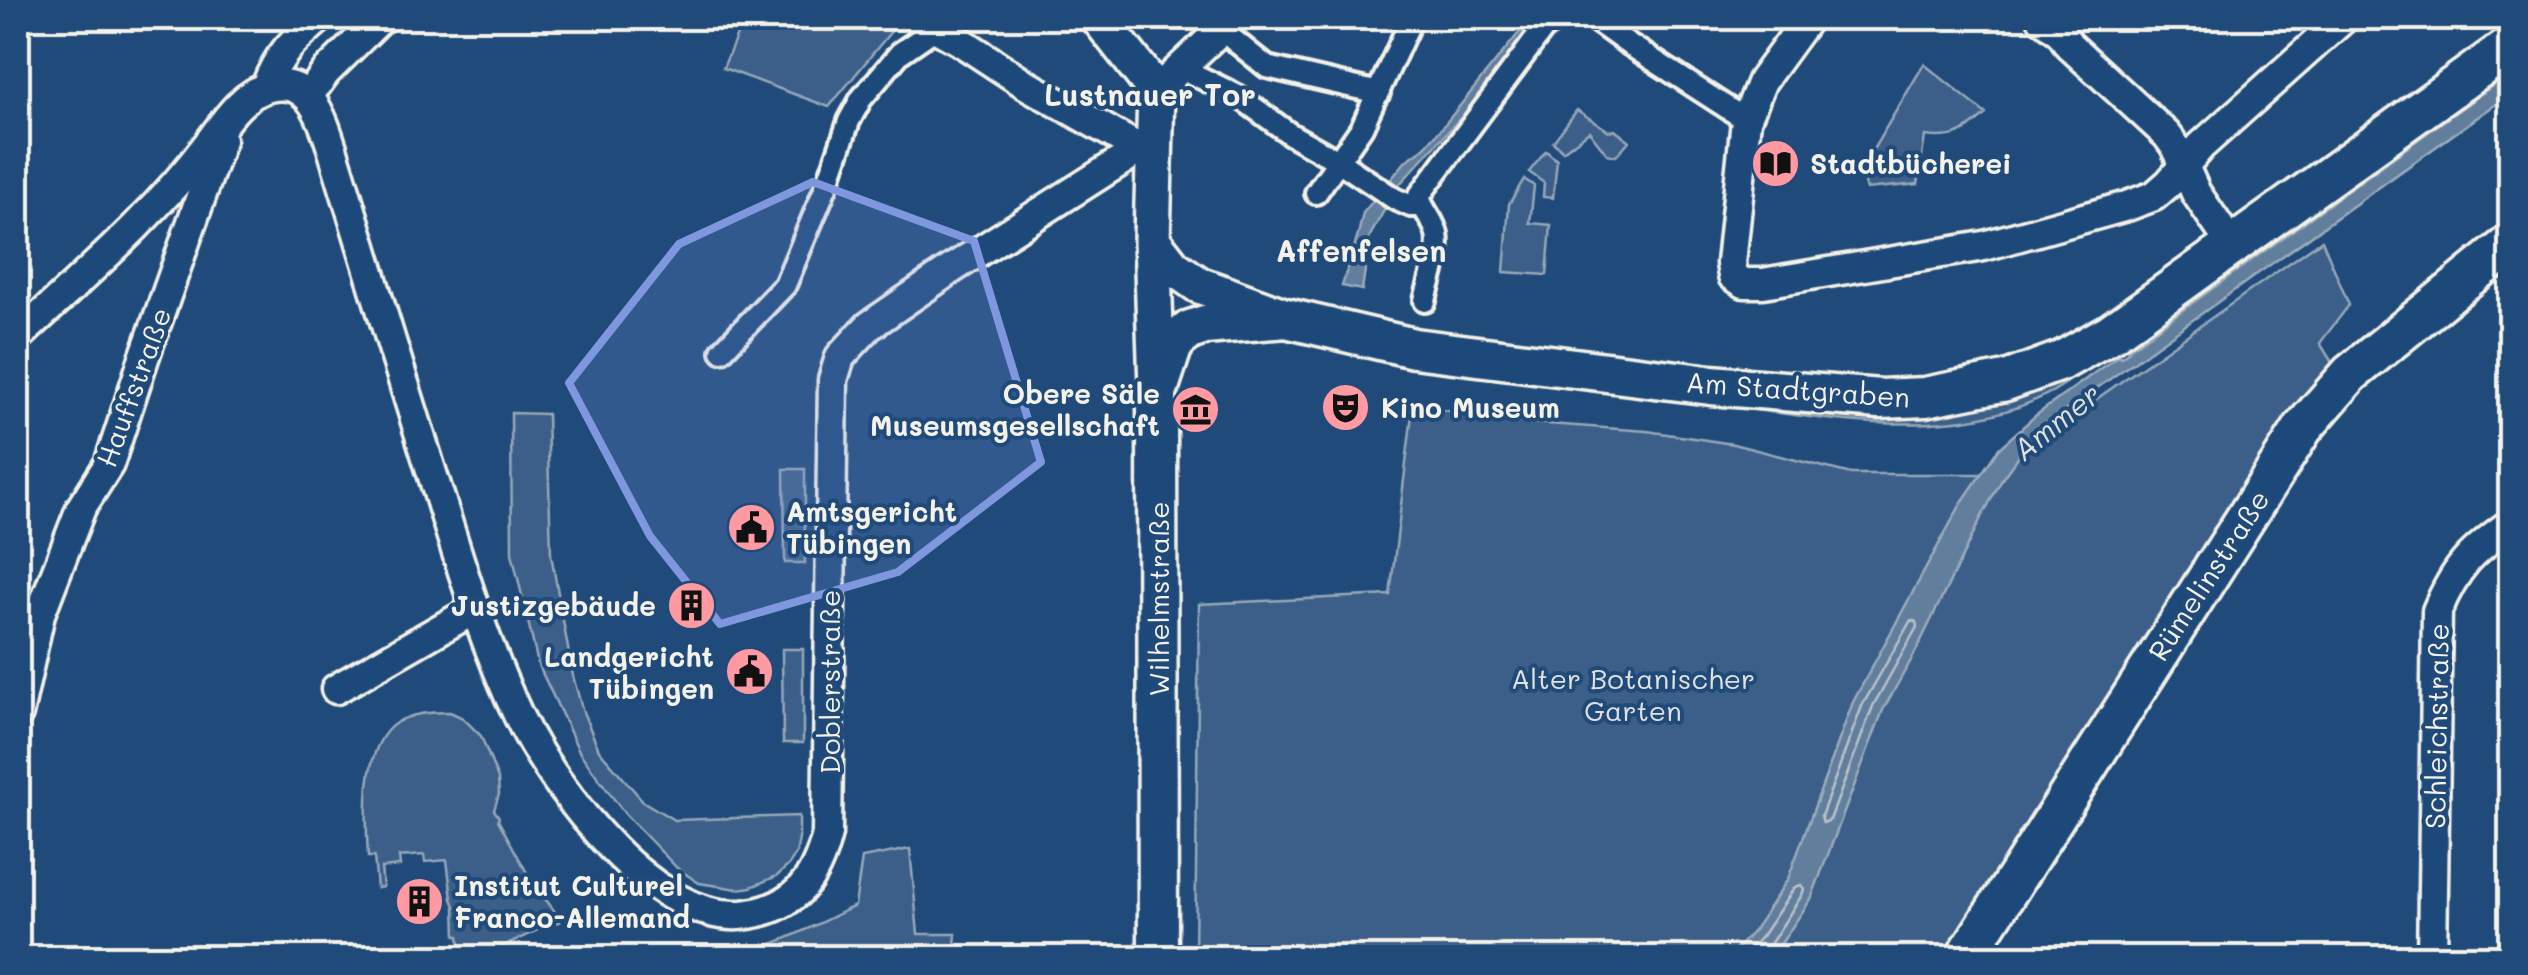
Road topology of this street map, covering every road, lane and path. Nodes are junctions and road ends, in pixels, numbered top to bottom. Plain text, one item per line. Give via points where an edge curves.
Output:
1 (320, 18) edge
2 (380, 18) edge
3 (1099, 18) edge
4 (1412, 18) edge
5 (1559, 18) edge
6 (1592, 18) edge
7 (1808, 18) edge
8 (2344, 18) edge
9 (2051, 20) edge
10 (927, 23) edge
11 (1217, 26) edge
12 (2510, 46) edge
13 (1169, 79) junction
14 (288, 89) junction
15 (1379, 92) junction
16 (230, 115) junction
17 (1746, 120) junction
18 (1148, 148) junction
19 (1338, 161) junction
20 (2183, 165) junction
21 (1316, 193) dead end
22 (1421, 206) junction
23 (1152, 240) junction
24 (2510, 244) edge
25 (2234, 247) junction
26 (1425, 300) dead end
27 (1286, 318) junction
28 (18, 337) edge
29 (722, 351) dead end
30 (1157, 393) junction
31 (2510, 524) edge
32 (476, 609) junction
33 (336, 689) dead end
34 (18, 714) edge
35 (1158, 958) edge
36 (1965, 958) edge
37 (2432, 958) edge

1 - 14 street via 274,66
2 - 14 street via 326,72
3 - 13 street
4 - 15 street
5 - 22 street via 1544,28 1425,185
6 - 17 street
7 - 17 street via 1762,81
8 - 20 street
9 - 20 street via 2068,45 2167,135
10 - 18 street
10 - 29 street via 849,120 786,285
11 - 13 street
11 - 15 street via 1267,66
12 - 25 main road, Am Stadtgraben
13 - 18 street, Wilhelmstraße
13 - 19 street via 1238,96
14 - 16 street via 248,98
14 - 32 street, Doblerstraße via 322,116
15 - 19 street
16 - 28 street via 124,240
16 - 34 street, Hauffstraße via 109,464 82,508 40,614
17 - 20 street via 1731,263 1733,276 1744,283 1984,246 2154,196
18 - 23 street, Wilhelmstraße
18 - 32 street, Doblerstraße via 953,268 869,326 840,356 833,380 827,834 814,874 792,898 748,914 708,912 647,878 604,841 542,758
19 - 21 street
19 - 22 street via 1395,199
20 - 25 street
22 - 26 street via 1437,235
23 - 27 street, Am Stadtgraben via 1199,285
23 - 30 street, Wilhelmstraße
24 - 36 main road, Rümelinstraße via 2350,374 2303,428
25 - 27 main road, Am Stadtgraben via 2064,360 2006,381 1925,397 1711,385 1414,348
27 - 30 main road, Am Stadtgraben via 1190,330 1172,348
30 - 35 main road, Wilhelmstraße
31 - 37 street, Schleichstraße via 2461,566 2437,611
32 - 33 street

